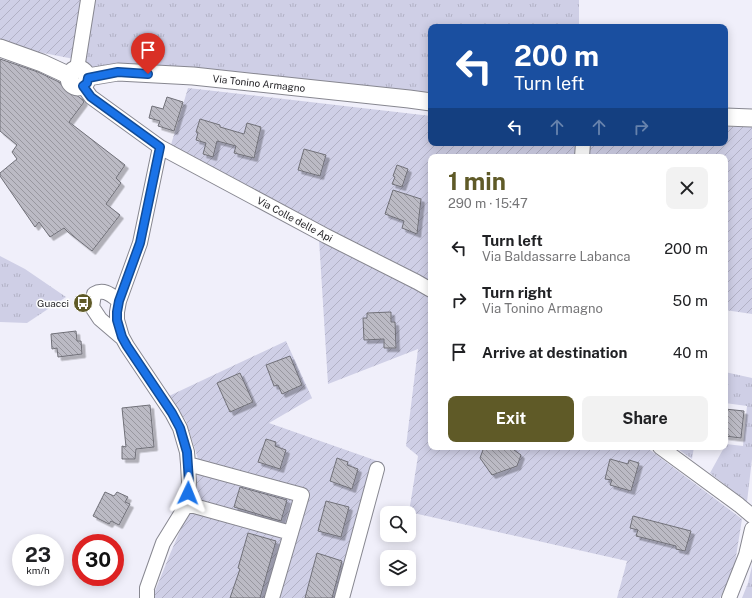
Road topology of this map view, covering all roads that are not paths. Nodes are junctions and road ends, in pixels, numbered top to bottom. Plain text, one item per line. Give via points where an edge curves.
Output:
1 (88, 0) edge
2 (0, 48) edge
3 (79, 77) junction
4 (428, 102) edge
5 (728, 117) edge
6 (752, 118) edge
7 (160, 147) junction
8 (428, 288) edge
9 (119, 301) junction
10 (122, 337) junction
11 (664, 450) edge
12 (188, 464) junction
13 (377, 469) dead end
14 (187, 504) junction
15 (752, 516) edge
16 (752, 529) edge
17 (291, 533) junction
18 (147, 598) edge
19 (272, 598) edge
20 (342, 598) edge
21 (729, 598) edge

1 - 3 street
2 - 3 street
3 - 4 street, Via Tonino Armagno via 118,72 193,76
3 - 7 street, Via Colle delle Api via 91,97
5 - 6 street
7 - 8 street, Via Colle delle Api
7 - 9 street via 140,243
9 - 10 street via 117,320
9 - 10 street via 103,291 98,292 94,294 92,307 100,319
10 - 12 street via 180,428
11 - 15 street
12 - 14 street
12 - 17 street via 302,495
13 - 20 street
14 - 17 street
14 - 18 street via 163,543
16 - 21 street via 746,555
17 - 19 street

